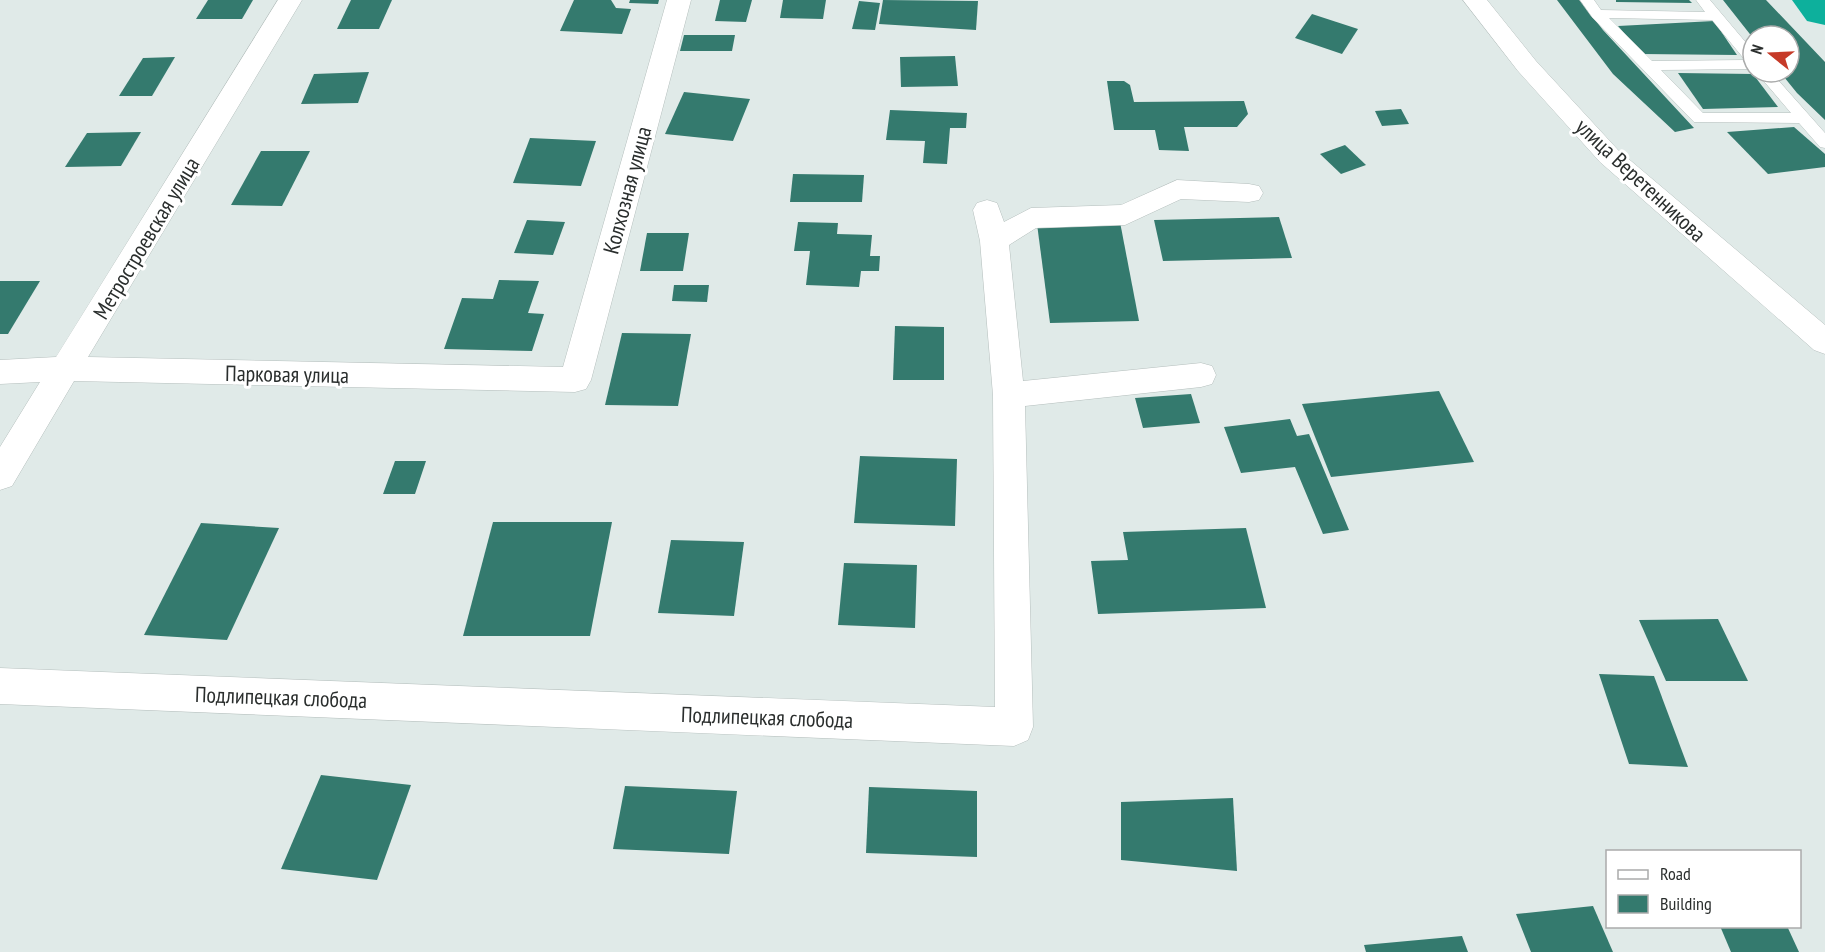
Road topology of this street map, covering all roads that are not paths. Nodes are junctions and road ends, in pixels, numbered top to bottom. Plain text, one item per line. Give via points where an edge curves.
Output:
1 (290, 0) edge
2 (679, 0) edge
3 (1475, 0) edge
4 (1587, 0) edge
5 (1703, 0) edge
6 (1597, 14) junction
7 (1716, 16) junction
8 (1741, 47) edge
9 (1741, 62) edge
10 (1648, 66) junction
11 (1773, 84) edge
12 (1801, 118) junction
13 (1825, 142) edge
14 (1249, 193) dead end
15 (1825, 342) edge
16 (67, 369) junction
17 (0, 372) edge
18 (1201, 375) dead end
19 (575, 380) joint
20 (1009, 395) junction
21 (0, 476) edge
22 (0, 686) edge

1 - 16 street, Метростроевская улица
2 - 19 street, Колхозная улица
3 - 15 street, улица Веретенникова via 1527,66 1610,156
4 - 6 lane
5 - 7 lane
6 - 7 lane
6 - 10 lane
7 - 8 lane
9 - 10 lane
10 - 12 lane via 1699,118
11 - 12 lane
12 - 13 lane
14 - 20 street, Подлипецкая слобода via 1177,189 1125,215 1031,218 990,225
16 - 17 street, Парковая улица
16 - 19 street, Парковая улица
16 - 21 street, Метростроевская улица
18 - 20 street
20 - 22 street, Подлипецкая слобода via 1014,727

